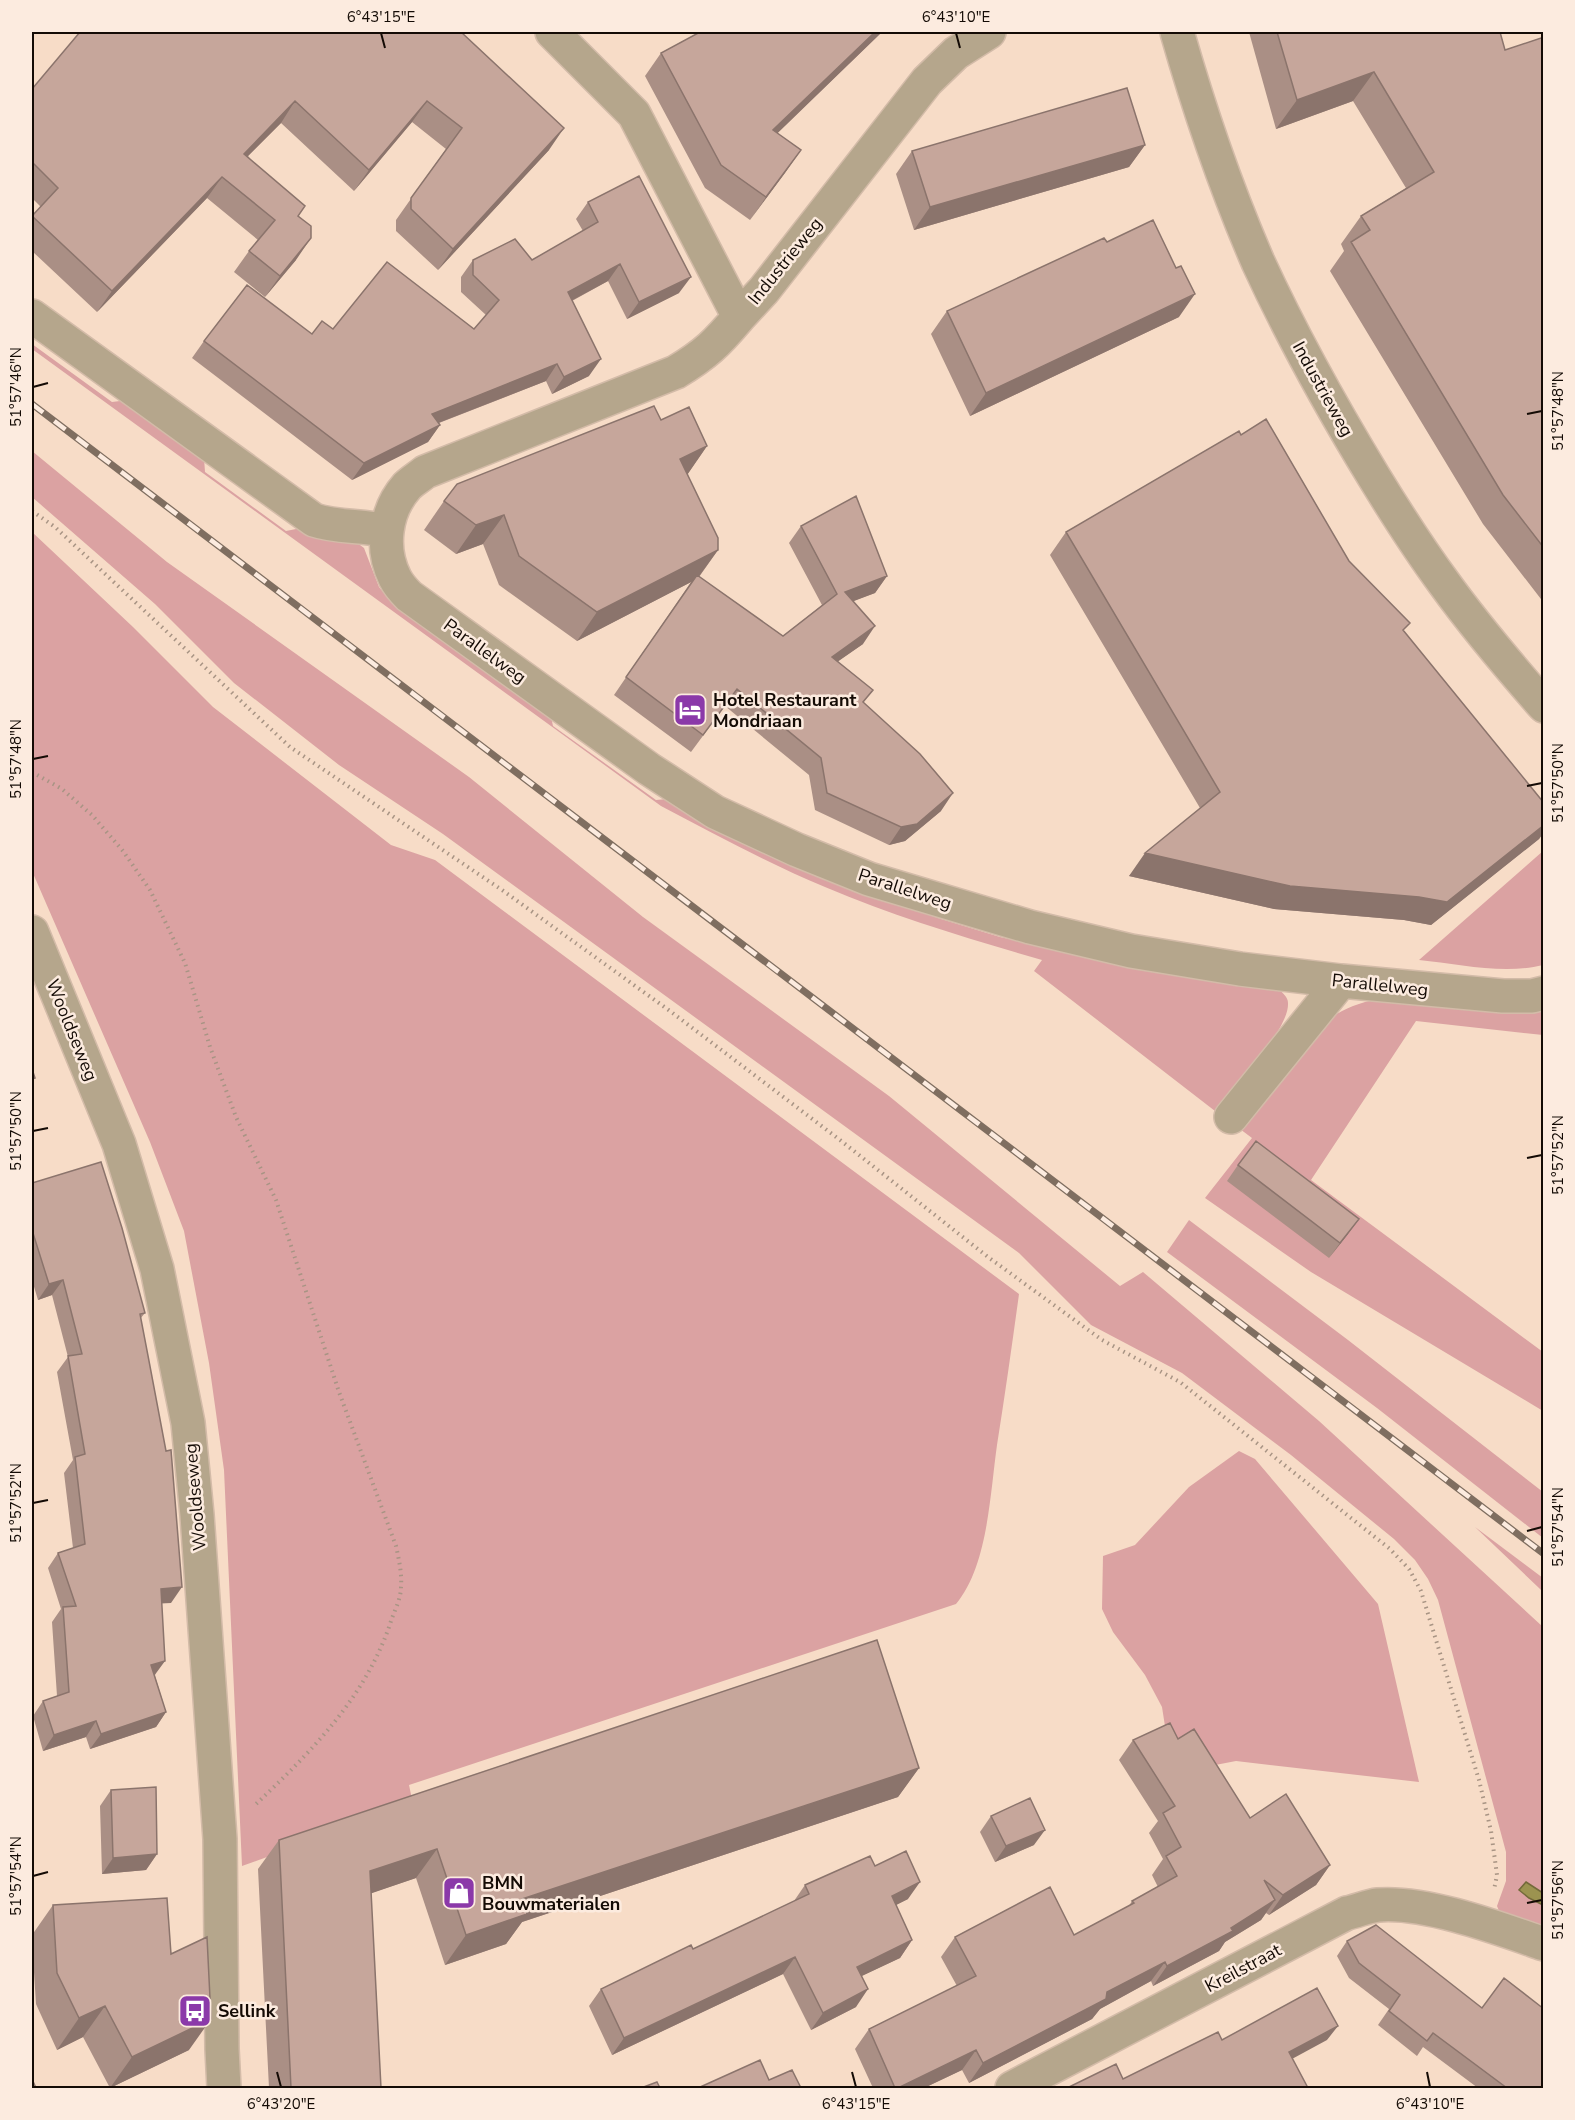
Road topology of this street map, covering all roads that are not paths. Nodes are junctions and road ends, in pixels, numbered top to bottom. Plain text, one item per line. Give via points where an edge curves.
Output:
1 (552, 32) edge
2 (989, 32) edge
3 (1177, 32) edge
4 (32, 316) edge
5 (739, 317) junction
6 (386, 531) junction
7 (1544, 706) edge
8 (32, 932) edge
9 (1341, 981) junction
10 (1544, 993) edge
11 (1231, 1117) dead end
12 (1544, 1944) edge
13 (224, 2088) edge
14 (1012, 2088) edge

1 - 5 street, Industrieweg via 634,114
2 - 5 street, Industrieweg via 957,53 927,81
3 - 7 street, Industrieweg via 1228,188 1258,261 1339,419 1443,582
4 - 6 street via 314,520
5 - 6 street, Parallelweg via 700,358 676,372 425,472 408,484 398,498
6 - 9 street, Parallelweg via 395,579 409,596 715,812 868,879 1030,927 1131,951
8 - 13 street, Wooldseweg via 119,1144 157,1269 188,1423 220,1839
9 - 10 street, Parallelweg via 1503,996
9 - 11 street
12 - 14 street, Kreilstraat via 1486,1924 1414,1907 1377,1905 1347,1913

